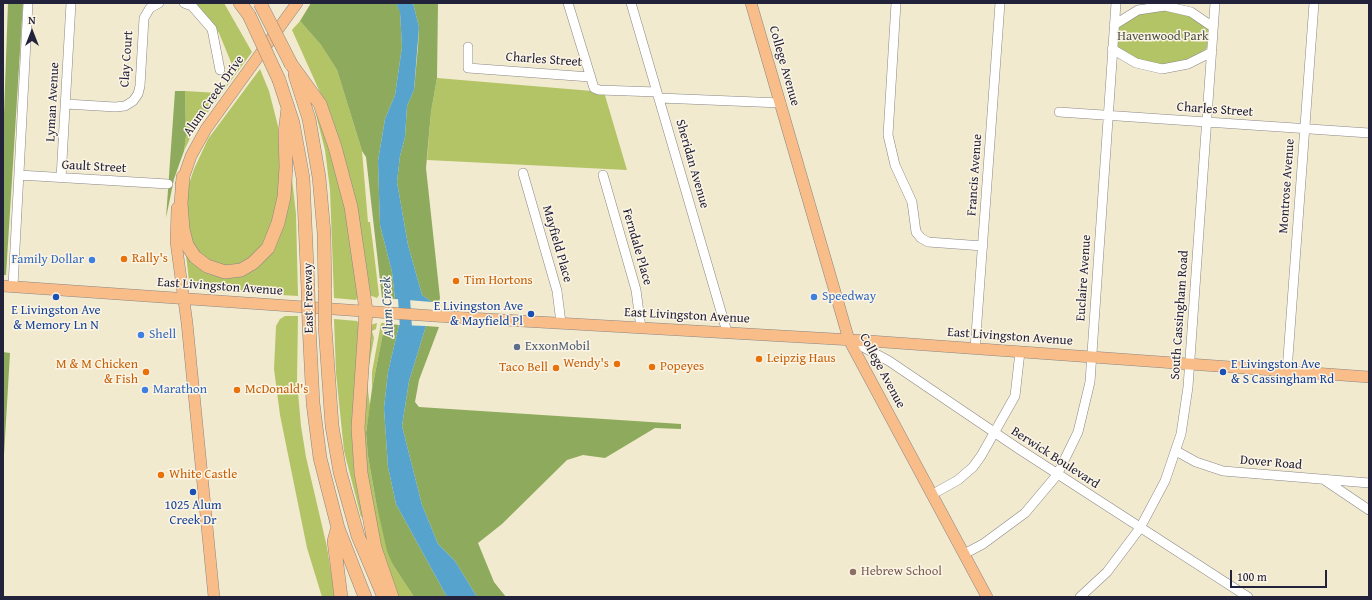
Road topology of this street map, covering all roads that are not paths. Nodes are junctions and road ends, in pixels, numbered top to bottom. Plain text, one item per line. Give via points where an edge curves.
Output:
1 (28, 3) edge
2 (71, 3) edge
3 (159, 3) edge
4 (184, 3) edge
5 (240, 3) edge
6 (260, 3) edge
7 (297, 3) edge
8 (568, 3) edge
9 (631, 3) edge
10 (752, 3) edge
11 (896, 3) edge
12 (1000, 3) edge
13 (1116, 3) edge
14 (1215, 3) edge
15 (1314, 3) edge
16 (1114, 25) junction
17 (1213, 27) junction
18 (468, 47) dead end
19 (1112, 49) junction
20 (1212, 52) junction
21 (291, 64) junction
22 (220, 70) dead end
23 (590, 77) junction
24 (658, 95) junction
25 (781, 103) junction
26 (66, 104) junction
27 (288, 107) junction
28 (1059, 112) dead end
29 (1108, 115) junction
30 (1207, 122) junction
31 (1304, 129) junction
32 (1369, 133) edge
33 (523, 173) dead end
34 (19, 175) junction
35 (603, 175) dead end
36 (183, 177) junction
37 (61, 178) junction
38 (168, 184) dead end
39 (983, 246) junction
40 (8, 286) edge
41 (183, 298) junction
42 (366, 310) junction
43 (561, 323) junction
44 (641, 328) junction
45 (727, 332) junction
46 (849, 340) junction
47 (975, 348) junction
48 (1020, 352) junction
49 (1091, 357) junction
50 (1190, 364) junction
51 (1287, 372) junction
52 (1369, 377) edge
53 (995, 434) junction
54 (1176, 451) junction
55 (1057, 474) junction
56 (1323, 480) junction
57 (1369, 483) edge
58 (933, 494) junction
59 (1369, 510) edge
60 (338, 528) junction
61 (1140, 528) junction
62 (964, 554) junction
63 (214, 597) edge
64 (342, 597) edge
65 (365, 597) edge
66 (384, 597) edge
67 (392, 597) edge
68 (987, 597) edge
69 (1081, 597) edge
70 (1248, 597) edge

1 - 34 street
2 - 26 street, Lyman Avenue
3 - 26 street, Clay Court via 150,8 144,18 140,86 133,101 125,106 115,107
4 - 22 street via 192,6 212,29
5 - 27 highway, East Freeway, bridge via 280,80
6 - 21 highway, East Freeway, bridge
7 - 36 main road, Alum Creek Drive via 206,129
8 - 23 street
9 - 24 street, Sheridan Avenue
10 - 25 main road, College Avenue
11 - 39 street via 888,135 895,164 912,202 916,232 928,242
12 - 39 street, Francis Avenue
13 - 16 street, Euclaire Avenue
14 - 17 street, South Cassingham Road
15 - 31 street, Montrose Avenue
16 - 17 street via 1138,10 1165,6 1191,12
16 - 19 street, Euclaire Avenue
17 - 20 street, South Cassingham Road
18 - 23 street, Charles Street via 468,68
19 - 20 street via 1136,64 1162,69 1188,64
19 - 29 street, Euclaire Avenue
20 - 30 street, South Cassingham Road
21 - 42 highway via 320,104 336,147 351,206
21 - 66 highway, East Freeway, bridge via 309,120 318,170 324,233 325,326 332,426 340,472 358,536
23 - 24 street, Charles Street via 594,88 599,90
24 - 25 street, Charles Street
24 - 45 street, Sheridan Avenue
25 - 46 main road, College Avenue
26 - 37 street, Lyman Avenue
27 - 36 highway via 282,203 272,241 254,264 241,270 225,272 207,266 195,257 187,245 183,229
27 - 60 highway, East Freeway, bridge via 304,178 309,325 316,429 325,479
28 - 29 street, Charles Street
29 - 30 street, Charles Street
29 - 49 street, Euclaire Avenue
30 - 31 street, Charles Street
30 - 50 street, South Cassingham Road
31 - 32 street, Charles Street
31 - 51 street, Montrose Avenue
33 - 43 street, Mayfield Place via 557,291
34 - 37 street, Gault Street
34 - 40 street
35 - 44 street, Ferndale Place via 636,290
36 - 41 main road, Alum Creek Drive via 177,208 176,242
37 - 38 street, Gault Street
39 - 47 street, Francis Avenue
40 - 41 main road, East Livingston Avenue
41 - 42 main road, East Livingston Avenue
41 - 63 main road, Alum Creek Drive
42 - 43 main road, East Livingston Avenue
42 - 67 highway via 359,420 361,473 375,548
43 - 44 main road, East Livingston Avenue
44 - 45 main road, East Livingston Avenue
45 - 46 main road, East Livingston Avenue
46 - 47 main road, East Livingston Avenue
46 - 53 street, Berwick Boulevard via 889,361
46 - 58 main road, College Avenue
47 - 48 main road, East Livingston Avenue
48 - 49 main road, East Livingston Avenue
48 - 53 street via 1015,396
49 - 50 main road, East Livingston Avenue
49 - 55 street, Euclaire Avenue via 1090,382 1078,432
50 - 51 main road, East Livingston Avenue
50 - 54 street, South Cassingham Road via 1185,412
51 - 52 main road, East Livingston Avenue
53 - 55 street, Berwick Boulevard
53 - 58 street via 973,467 958,480
54 - 56 street, Dover Road via 1196,462 1223,471
54 - 61 street, South Cassingham Road via 1165,481
55 - 61 street, Berwick Boulevard
55 - 62 street, Euclaire Avenue via 1025,513 983,544
56 - 57 street, Dover Road
56 - 59 street via 1342,490
58 - 62 main road, College Avenue
60 - 64 highway via 334,541
60 - 65 highway, East Freeway
61 - 69 street, South Cassingham Road via 1107,572
61 - 70 street, Berwick Boulevard
62 - 68 main road, College Avenue

